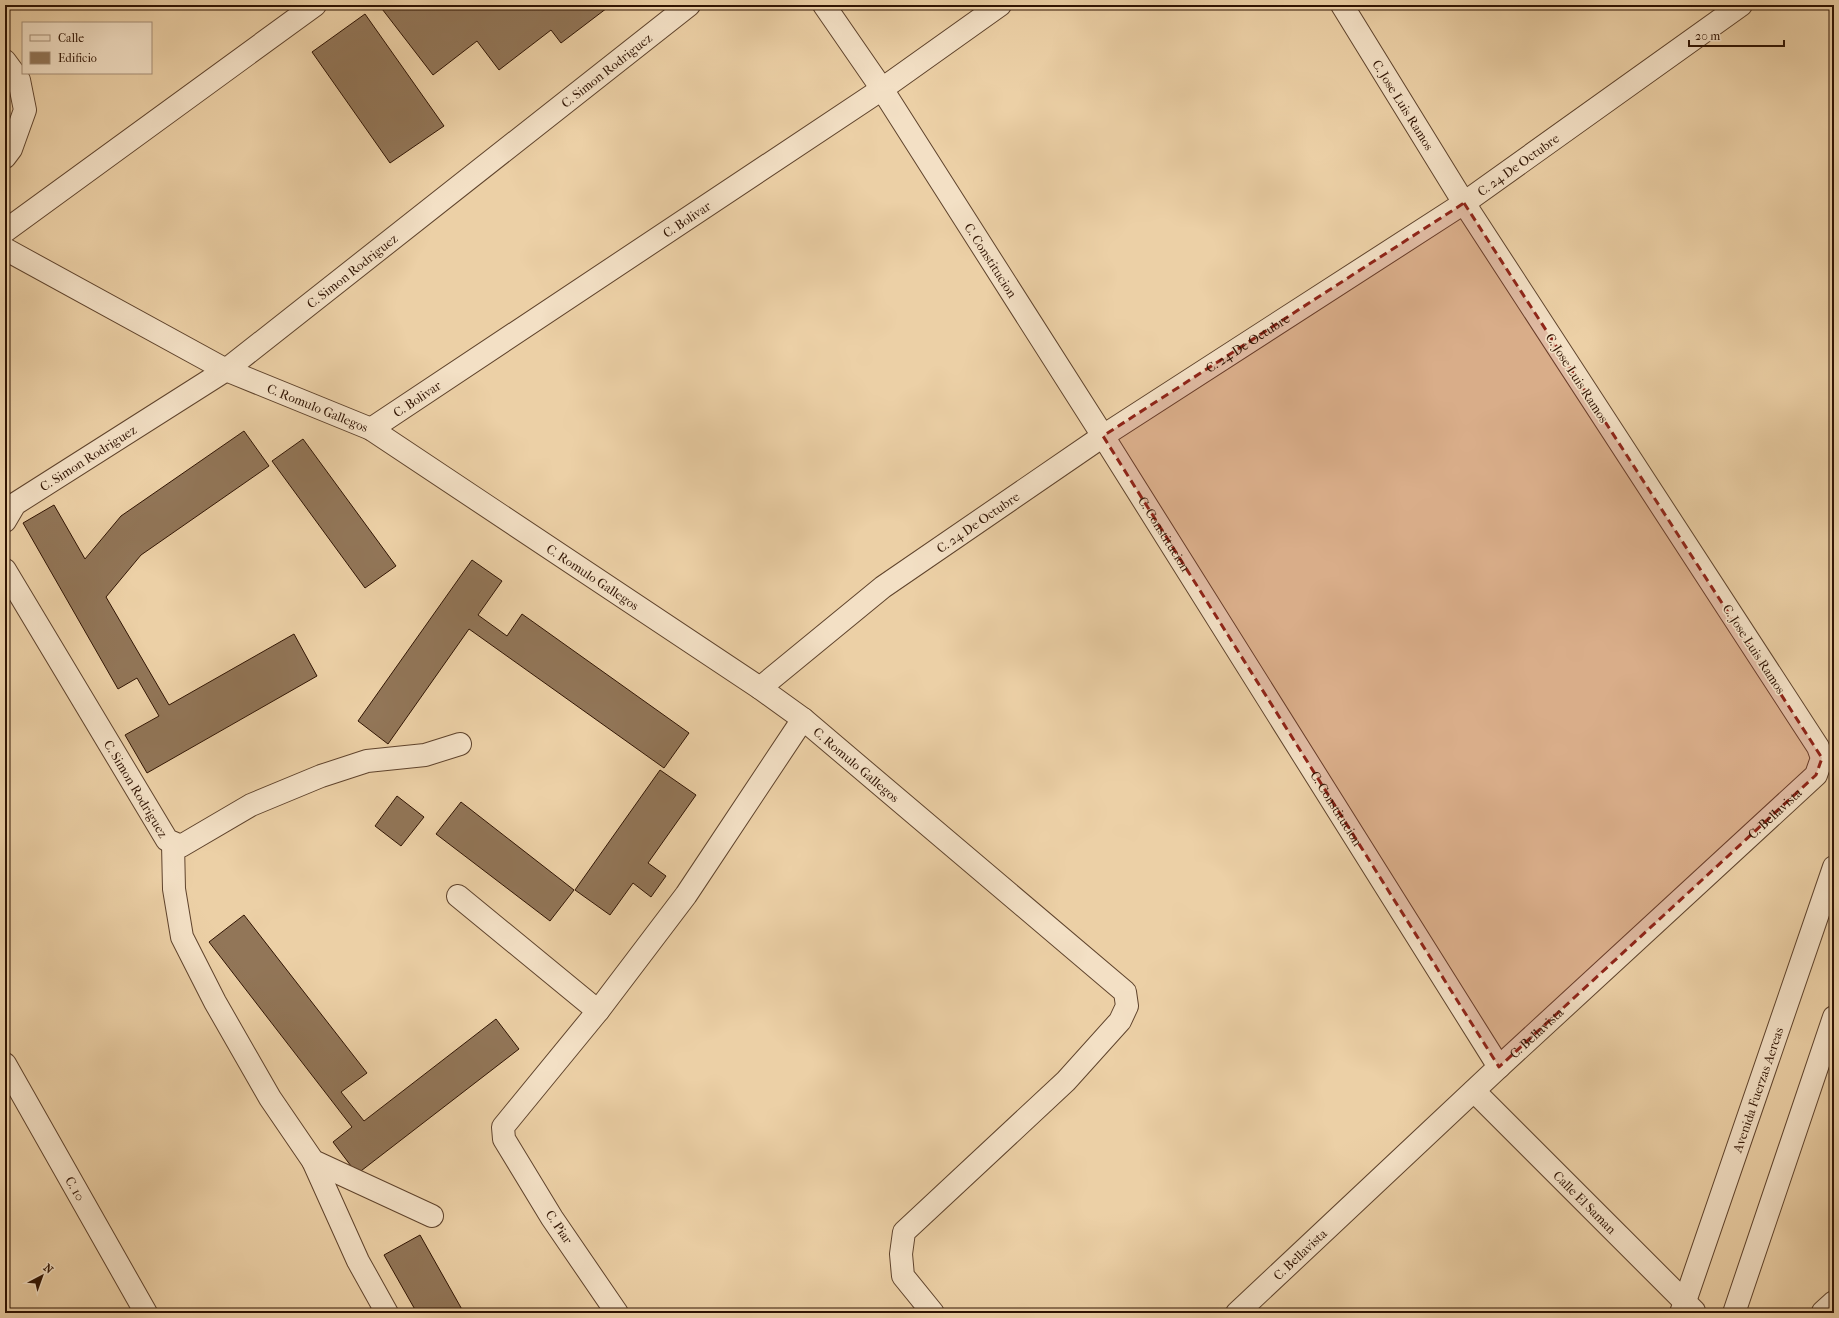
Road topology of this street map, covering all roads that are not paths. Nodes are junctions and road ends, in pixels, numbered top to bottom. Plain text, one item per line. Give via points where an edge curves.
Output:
1 (315, 5) edge
2 (690, 5) edge
3 (824, 5) edge
4 (1000, 5) edge
5 (1342, 5) edge
6 (1741, 5) edge
7 (5, 61) edge
8 (882, 89) junction
9 (5, 157) edge
10 (1464, 203) junction
11 (5, 231) edge
12 (5, 249) edge
13 (226, 370) junction
14 (371, 429) junction
15 (1102, 436) junction
16 (5, 521) edge
17 (5, 570) edge
18 (760, 688) junction
19 (803, 719) junction
20 (460, 744) dead end
21 (1818, 748) joint
22 (173, 844) junction
23 (1834, 867) edge
24 (458, 896) dead end
25 (598, 1011) junction
26 (1834, 1017) edge
27 (5, 1064) edge
28 (1499, 1067) junction
29 (1474, 1091) junction
30 (313, 1161) junction
31 (432, 1216) dead end
32 (1687, 1309) edge
33 (146, 1313) edge
34 (388, 1313) edge
35 (617, 1313) edge
36 (933, 1313) edge
37 (1237, 1313) edge
38 (1734, 1313) edge

1 - 11 street
2 - 13 street, C. Simon Rodriguez
3 - 8 street, C. Constitucion
4 - 8 street, C. Bolivar
5 - 10 street, C. Jose Luis Ramos
6 - 10 street, C. 24 De Octubre
7 - 9 street via 19,80 25,110 11,149
8 - 14 street, C. Bolivar
8 - 15 street, C. Constitucion
10 - 15 street, C. 24 De Octubre
10 - 21 street, C. Jose Luis Ramos
12 - 13 street, C. Romulo Gallegos
13 - 14 street, C. Romulo Gallegos
13 - 16 street, C. Simon Rodriguez via 15,504
14 - 18 street, C. Romulo Gallegos
15 - 18 street, C. 24 De Octubre via 883,586
15 - 28 street, C. Constitucion
17 - 22 street, C. Simon Rodriguez via 167,840
18 - 19 street, C. Romulo Gallegos
19 - 25 street via 686,895
19 - 36 street, C. Romulo Gallegos via 1125,992 1127,1006 1120,1021 1066,1081 904,1232 901,1254 903,1276
20 - 22 street, C. Simon Rodriguez via 425,755 367,761 320,776 251,805 181,846
21 - 28 street, C. Bellavista via 1822,758 1816,775
22 - 30 street via 174,889 182,937 215,1002 270,1098
23 - 32 street, Avenida Fuerzas Aereas
24 - 25 street
25 - 35 street, C. Piar via 503,1127 504,1139 552,1218
26 - 38 street
27 - 33 street, C. 10
28 - 29 street, C. Bellavista
29 - 32 street, Calle El Saman
29 - 37 street, C. Bellavista
30 - 31 street
30 - 34 street via 358,1261

